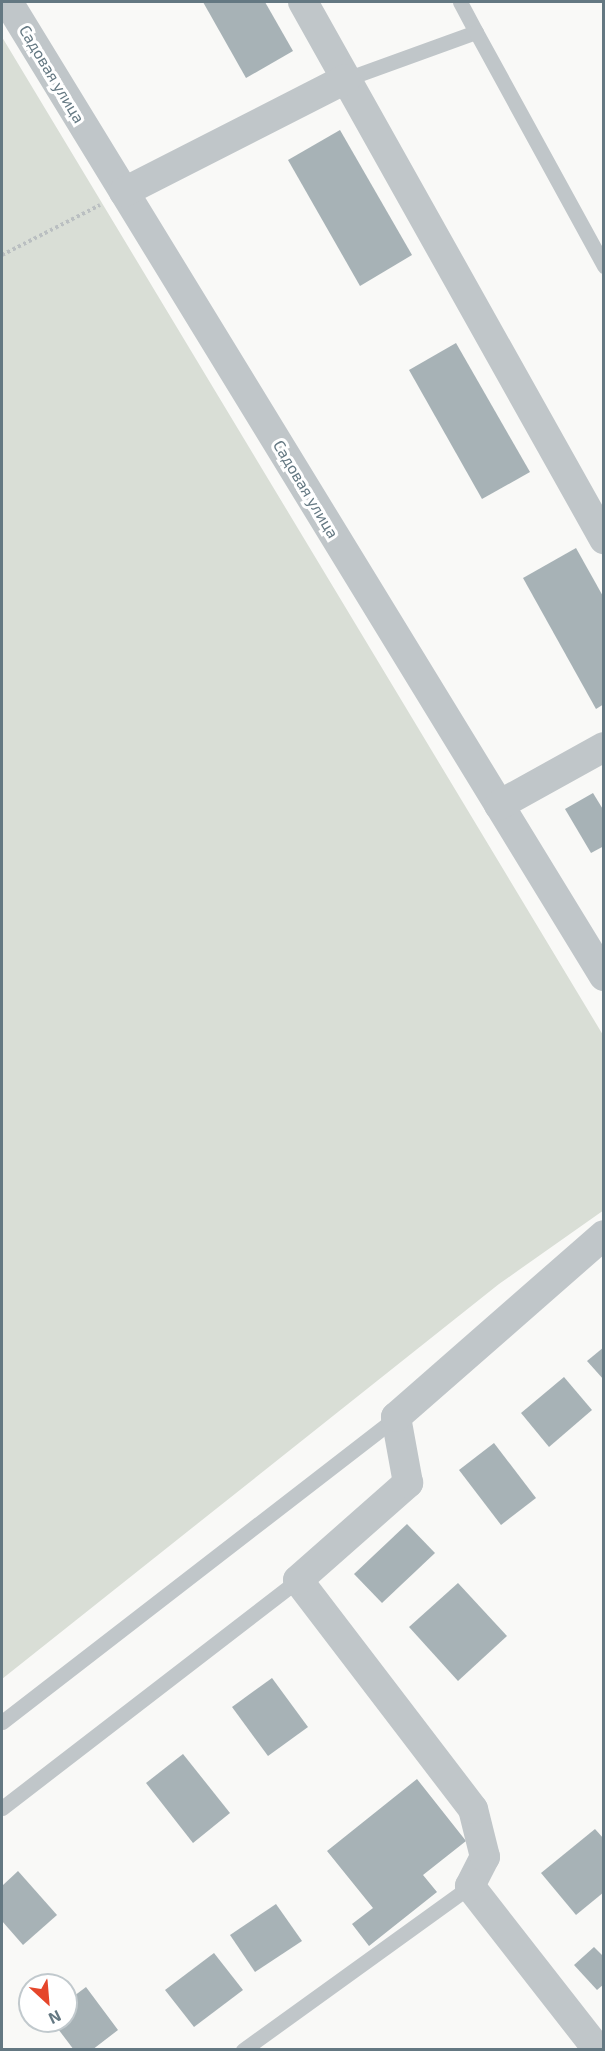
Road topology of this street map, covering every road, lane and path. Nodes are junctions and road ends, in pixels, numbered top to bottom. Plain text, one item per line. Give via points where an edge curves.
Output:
1 (8, 2) edge
2 (303, 2) edge
3 (460, 2) edge
4 (476, 32) junction
5 (346, 79) junction
6 (124, 192) junction
7 (2, 255) edge
8 (603, 266) edge
9 (603, 539) edge
10 (603, 747) edge
11 (499, 805) junction
12 (603, 976) edge
13 (603, 1235) edge
14 (396, 1418) junction
15 (298, 1580) junction
16 (2, 1722) edge
17 (2, 1808) edge
18 (470, 1886) junction
19 (243, 2049) edge
20 (598, 2049) edge

1 - 6 street, Садовая улица
2 - 5 street
3 - 4 lane
4 - 5 lane
4 - 8 lane
5 - 6 street
5 - 9 street
6 - 7 path
6 - 11 street, Садовая улица
10 - 11 street
11 - 12 street, Садовая улица
13 - 14 street
14 - 15 street via 408,1483
14 - 16 lane
15 - 17 lane
15 - 18 street via 473,1809 485,1857
18 - 19 lane
18 - 20 street

